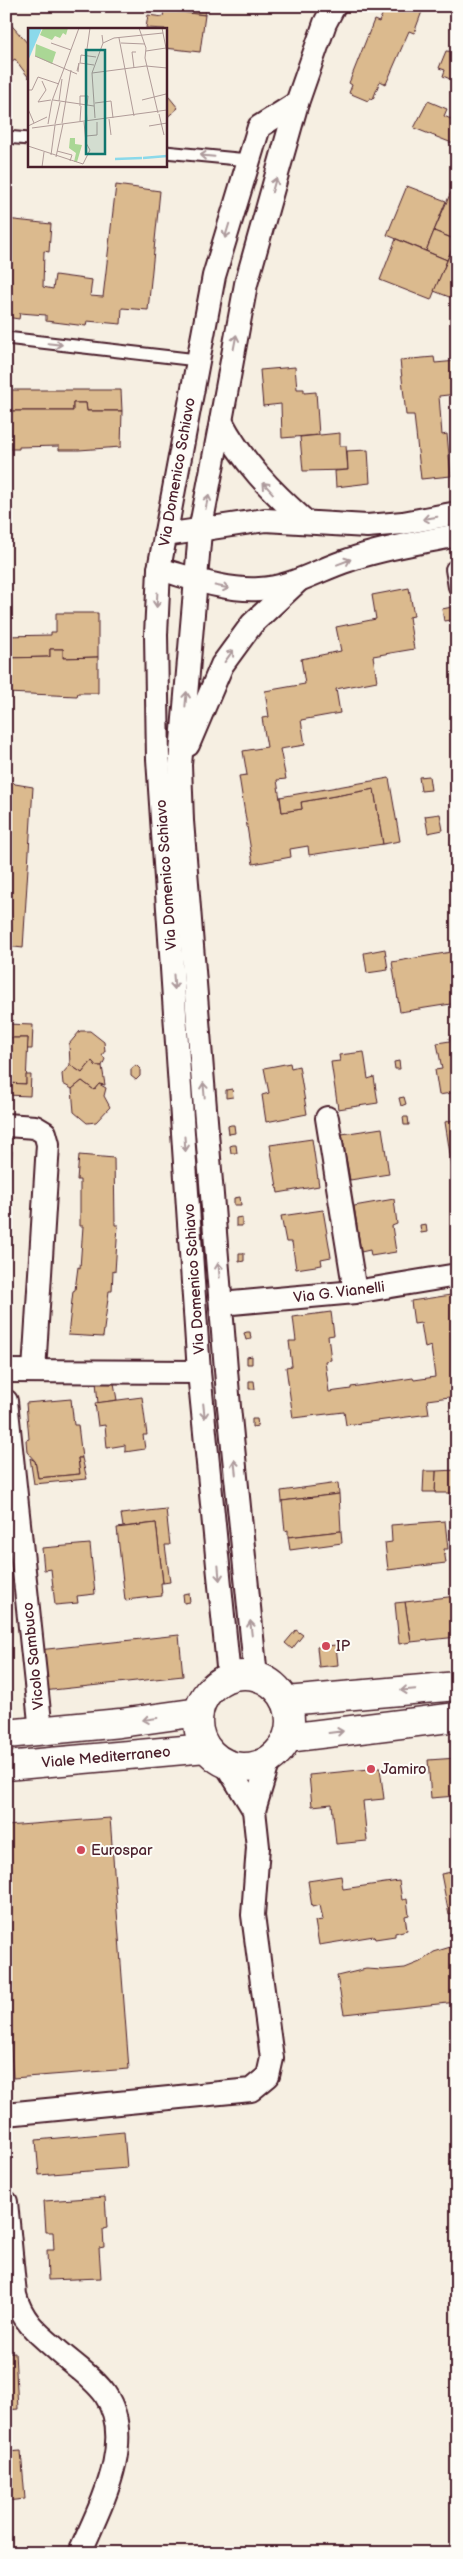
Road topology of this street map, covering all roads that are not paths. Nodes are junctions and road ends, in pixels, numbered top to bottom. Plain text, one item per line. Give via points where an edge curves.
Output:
1 (334, 6) edge
2 (297, 103) junction
3 (6, 137) edge
4 (28, 139) edge
5 (166, 152) edge
6 (248, 160) junction
7 (6, 338) edge
8 (198, 360) junction
9 (221, 421) junction
10 (457, 513) edge
11 (305, 521) junction
12 (200, 531) junction
13 (166, 535) junction
14 (457, 535) edge
15 (159, 569) junction
16 (454, 569) dead end
17 (196, 579) junction
18 (299, 580) junction
19 (457, 587) edge
20 (180, 764) junction
21 (327, 1118) dead end
22 (6, 1125) edge
23 (457, 1275) edge
24 (354, 1292) junction
25 (221, 1304) junction
26 (6, 1371) edge
27 (34, 1371) junction
28 (199, 1372) junction
29 (6, 1401) edge
30 (229, 1677) junction
31 (256, 1677) junction
32 (457, 1686) edge
33 (286, 1701) junction
34 (198, 1712) junction
35 (457, 1717) edge
36 (41, 1731) junction
37 (6, 1734) edge
38 (287, 1738) junction
39 (216, 1756) junction
40 (269, 1760) junction
41 (6, 1766) edge
42 (254, 1810) junction
43 (6, 2114) edge
44 (6, 2202) edge
45 (80, 2553) edge

1 - 2 street, Via Domenico Schiavo
2 - 6 street, Via Domenico Schiavo via 259,127
9 -> 2 street, Via Domenico Schiavo via 246,284
3 - 4 lane
6 -> 5 lane
6 -> 8 street, Via Domenico Schiavo via 214,276
7 -> 8 lane
8 - 13 street, Via Domenico Schiavo
11 -> 9 street via 272,492 235,448
12 -> 9 street, Via Domenico Schiavo
10 -> 11 street via 367,526
11 - 12 street via 265,520
12 - 13 street
12 - 17 street, Via Domenico Schiavo
13 - 15 street, Via Domenico Schiavo
18 -> 14 street via 348,560 405,544
15 - 17 street
15 -> 28 street, Via Domenico Schiavo via 156,635 158,759
16 - 19 street
17 -> 18 street via 223,588 260,589
20 -> 17 street, Via Domenico Schiavo
20 -> 18 street via 222,665 252,624
25 -> 20 street, Via Domenico Schiavo
21 - 24 street
22 - 27 street via 35,1127 46,1133 48,1144
23 - 24 street, Via G. Vianelli
24 - 25 street, Via G. Vianelli
31 -> 25 street, Via Domenico Schiavo
26 - 27 street
27 - 28 street
28 -> 30 street, Via Domenico Schiavo
29 - 36 street, Vicolo Sambuco
30 - 31 street
30 - 34 street via 209,1690
31 - 33 street via 273,1686
32 -> 33 street
33 - 38 street via 290,1725
34 -> 36 street, Viale Mediterraneo
34 - 39 street via 199,1731
38 -> 35 street
36 - 37 street, Viale Mediterraneo
38 - 40 street
39 - 40 street via 246,1767
39 - 41 street, Viale Mediterraneo
39 - 42 street
40 - 42 street
42 - 43 street via 258,1847 253,1915 272,2058 268,2076 251,2090
44 - 45 street via 18,2308 33,2328 95,2382 116,2419 114,2464

